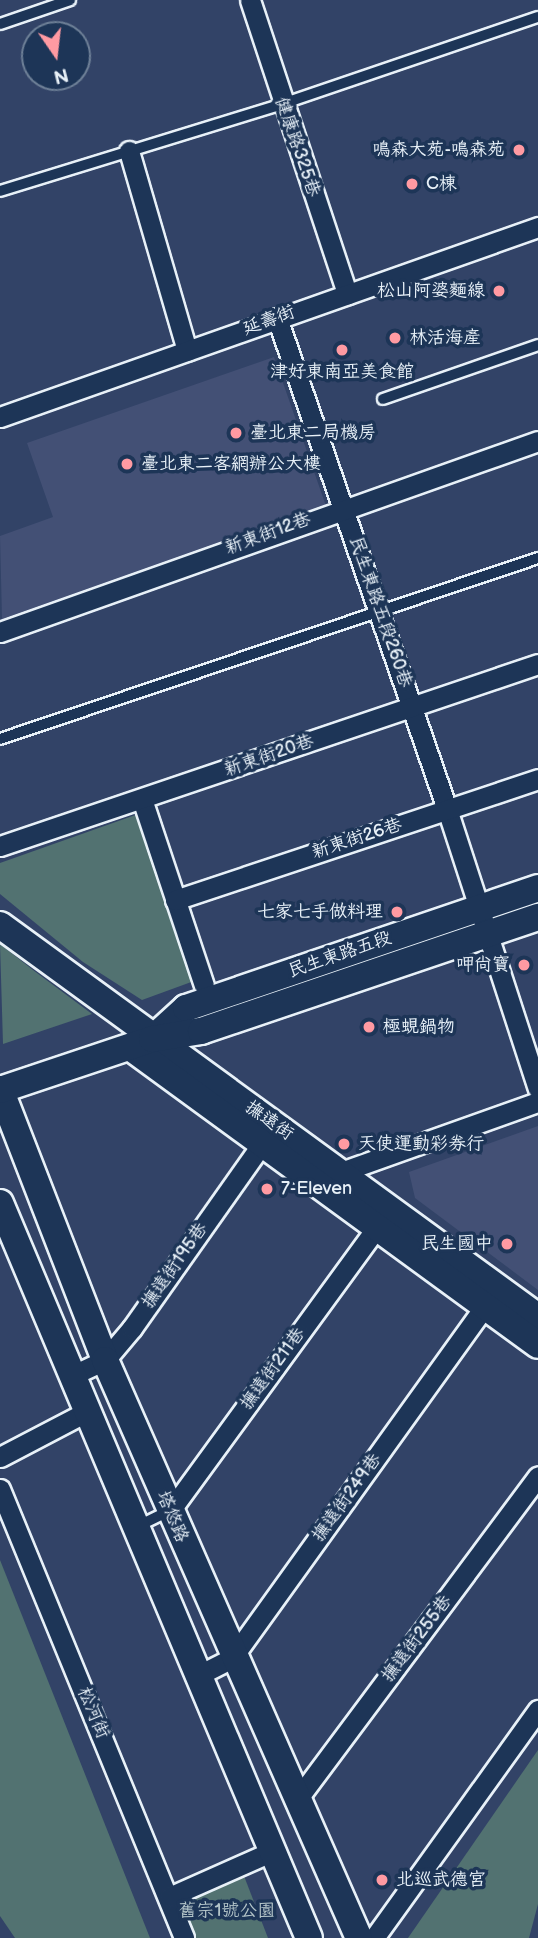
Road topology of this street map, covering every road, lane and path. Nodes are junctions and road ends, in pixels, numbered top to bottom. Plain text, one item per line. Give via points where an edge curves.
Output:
1 (70, 0) edge
2 (250, 0) edge
3 (538, 17) edge
4 (0, 23) edge
5 (282, 104) junction
6 (129, 151) junction
7 (0, 191) edge
8 (538, 228) edge
9 (347, 294) junction
10 (277, 318) junction
11 (538, 345) edge
12 (187, 351) junction
13 (383, 399) dead end
14 (0, 417) edge
15 (538, 441) edge
16 (343, 507) junction
17 (538, 558) edge
18 (379, 609) junction
19 (0, 632) edge
20 (538, 664) edge
21 (412, 707) junction
22 (0, 739) edge
23 (538, 779) edge
24 (142, 799) junction
25 (447, 809) junction
26 (0, 846) edge
27 (538, 888) edge
28 (175, 900) junction
29 (479, 908) junction
30 (538, 917) edge
31 (0, 925) edge
32 (488, 934) junction
33 (204, 985) dead end
34 (141, 1043) junction
35 (0, 1089) edge
36 (538, 1089) edge
37 (538, 1102) edge
38 (263, 1142) junction
39 (334, 1180) junction
40 (373, 1194) junction
41 (0, 1203) edge
42 (376, 1228) junction
43 (484, 1307) junction
44 (538, 1317) edge
45 (538, 1345) edge
46 (105, 1360) junction
47 (73, 1375) junction
48 (88, 1411) junction
49 (0, 1457) edge
50 (538, 1476) edge
51 (0, 1489) edge
52 (170, 1511) junction
53 (136, 1527) junction
54 (232, 1658) junction
55 (199, 1675) junction
56 (538, 1710) edge
57 (296, 1801) junction
58 (273, 1851) junction
59 (169, 1897) junction
60 (184, 1938) edge
61 (309, 1938) edge
62 (359, 1938) edge
63 (374, 1938) edge

1 - 4 lane
2 - 5 street, 健康路325巷
3 - 5 lane
5 - 6 lane
5 - 9 street, 健康路325巷
6 - 7 lane
6 - 12 street
8 - 9 street, 延壽街
9 - 10 street, 延壽街
10 - 12 street, 延壽街
10 - 16 street, 民生東路五段260巷
11 - 13 lane
12 - 14 street, 延壽街
15 - 16 street, 新東街12巷
16 - 18 street, 民生東路五段260巷
16 - 19 street, 新東街12巷
17 - 18 lane
18 - 21 street, 民生東路五段260巷
18 - 22 lane
20 - 21 street, 新東街20巷
21 - 24 street, 新東街20巷
21 - 25 street, 民生東路五段260巷
23 - 25 street, 新東街26巷
24 - 26 street, 新東街20巷
24 - 28 street
25 - 28 street, 新東街26巷
25 - 29 street, 民生東路五段260巷
27 - 29 street, 民生東路五段
28 - 33 street
29 - 32 street, 民生東路五段260巷
29 - 34 street, 民生東路五段 via 186,1008
30 - 32 street, 民生東路五段
31 - 34 street, 撫遠街
32 - 34 street, 民生東路五段 via 201,1031
32 - 36 street, 民生東路五段260巷
34 - 35 street, 民生東路五段
34 - 38 street, 撫遠街
34 - 39 street, 撫遠街
35 - 46 street, 塔悠路
37 - 39 street
38 - 39 street, 撫遠街
38 - 46 street, 撫遠街195巷
39 - 40 street, 撫遠街
39 - 42 street, 撫遠街
40 - 42 street
40 - 44 street, 撫遠街
41 - 47 street, 塔悠路
42 - 43 street, 撫遠街
42 - 52 street, 撫遠街211巷
43 - 45 street, 撫遠街
43 - 54 street, 撫遠街249巷
46 - 47 street, 撫遠街195巷
46 - 52 street, 塔悠路
47 - 48 street, 塔悠路
48 - 49 street
48 - 53 street, 塔悠路
50 - 57 street, 撫遠街255巷
51 - 59 street, 松河街
52 - 53 lane
52 - 54 street, 塔悠路
53 - 55 street, 塔悠路
54 - 55 street, 撫遠街249巷
54 - 57 street, 塔悠路
55 - 58 street, 塔悠路
56 - 63 street
57 - 62 street, 塔悠路
58 - 59 street
58 - 61 street, 塔悠路
59 - 60 street, 松河街

